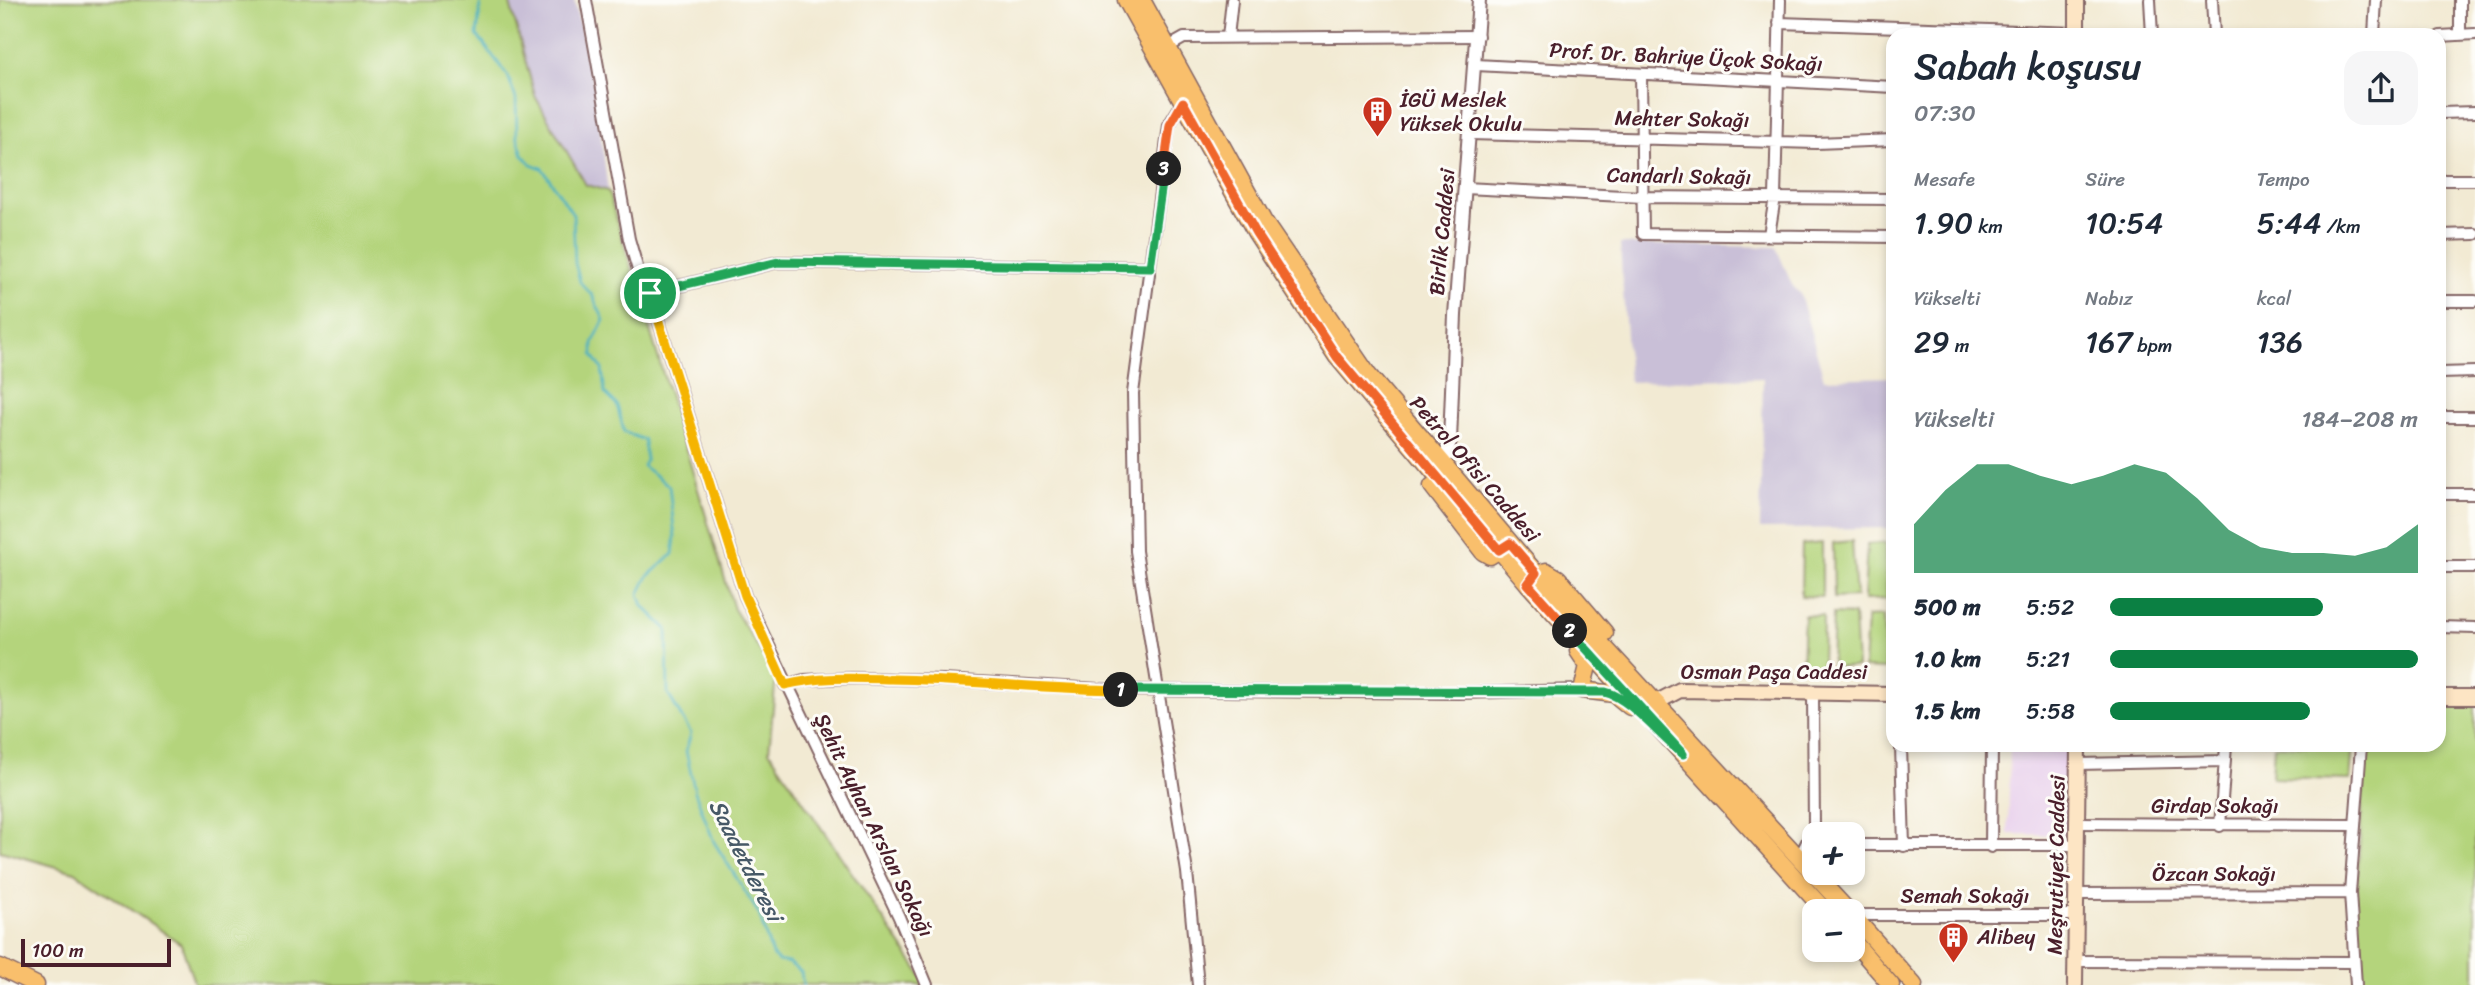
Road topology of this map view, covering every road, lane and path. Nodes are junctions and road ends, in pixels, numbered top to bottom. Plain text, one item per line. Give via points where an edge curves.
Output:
1 (586, 0) edge
2 (1126, 0) edge
3 (1142, 0) edge
4 (1233, 0) edge
5 (1479, 0) edge
6 (1780, 0) edge
7 (2077, 0) edge
8 (2150, 0) edge
9 (2212, 0) edge
10 (2364, 0) edge
11 (2460, 0) edge
12 (2376, 1) edge
13 (1779, 23) junction
14 (1914, 28) edge
15 (2077, 28) edge
16 (2152, 28) edge
17 (2214, 28) edge
18 (2374, 28) edge
19 (2475, 34) edge
20 (2460, 35) junction
21 (1478, 36) junction
22 (2446, 36) edge
23 (1227, 37) junction
24 (1162, 51) junction
25 (1476, 65) junction
26 (1641, 74) junction
27 (1777, 83) junction
28 (1886, 87) edge
29 (1183, 102) junction
30 (2475, 112) edge
31 (2446, 113) edge
32 (1470, 134) junction
33 (1640, 138) junction
34 (1775, 140) junction
35 (1886, 141) edge
36 (2446, 180) edge
37 (2475, 180) edge
38 (1465, 188) junction
39 (1642, 197) junction
40 (1775, 197) junction
41 (1886, 199) edge
42 (2475, 234) edge
43 (1769, 235) junction
44 (2446, 235) edge
45 (1886, 237) edge
46 (1150, 267) junction
47 (650, 293) junction
48 (2475, 300) edge
49 (2446, 301) edge
50 (2475, 372) edge
51 (2446, 373) edge
52 (2446, 417) edge
53 (2475, 417) edge
54 (1444, 465) junction
55 (2446, 494) edge
56 (2475, 494) edge
57 (1505, 547) junction
58 (2446, 567) edge
59 (2475, 567) edge
60 (1532, 579) junction
61 (2446, 627) edge
62 (2475, 628) edge
63 (785, 685) junction
64 (1158, 690) junction
65 (1582, 690) junction
66 (1814, 693) junction
67 (1886, 694) edge
68 (2446, 697) edge
69 (2475, 697) edge
70 (1657, 702) junction
71 (1901, 752) edge
72 (1992, 752) edge
73 (2078, 752) edge
74 (2226, 752) edge
75 (2360, 752) edge
76 (1683, 754) junction
77 (2225, 761) junction
78 (2078, 764) junction
79 (1814, 822) edge
80 (2077, 823) junction
81 (2353, 825) junction
82 (2220, 826) junction
83 (1802, 844) edge
84 (1865, 845) edge
85 (2077, 845) junction
86 (1904, 846) junction
87 (1991, 847) junction
88 (2350, 893) junction
89 (2077, 894) junction
90 (1814, 899) edge
91 (2077, 915) junction
92 (1865, 916) edge
93 (1865, 930) edge
94 (1865, 956) edge
95 (1865, 960) edge
96 (2076, 961) junction
97 (2353, 962) junction
98 (0, 967) edge
99 (36, 985) edge
100 (928, 985) edge
101 (1198, 985) edge
102 (1882, 985) edge
103 (1891, 985) edge
104 (1914, 985) edge
105 (2075, 985) edge
106 (2356, 985) edge

1 - 47 street, Şehit Ayhan Arslan Sokağı via 629,239
2 - 24 main road, Petrol Ofisi Caddesi
3 - 24 main road, Petrol Ofisi Caddesi
4 - 23 street
5 - 21 street, Birlik Caddesi
6 - 13 street
7 - 15 main road
8 - 16 street
9 - 17 street
10 - 12 street
11 - 20 street
12 - 18 street
13 - 14 street
13 - 27 street
19 - 20 street
20 - 22 street
21 - 23 street
21 - 25 street, Birlik Caddesi
23 - 24 street via 1184,38
24 - 29 main road, Petrol Ofisi Caddesi
24 - 54 main road, Petrol Ofisi Caddesi via 1292,268 1369,376
25 - 26 street, Prof. Dr. Bahriye Üçok Sokağı
25 - 32 street, Birlik Caddesi
26 - 27 street, Prof. Dr. Bahriye Üçok Sokağı
26 - 33 street
27 - 28 street, Prof. Dr. Bahriye Üçok Sokağı
27 - 34 street
29 - 46 street via 1170,125
29 - 57 main road, Petrol Ofisi Caddesi via 1262,244 1384,424 1483,552 1490,556
30 - 31 street
32 - 33 street, Mehter Sokağı
32 - 38 street, Birlik Caddesi
33 - 34 street, Mehter Sokağı
33 - 39 street
34 - 35 street, Mehter Sokağı
34 - 40 street
36 - 37 street
38 - 39 street, Candarlı Sokağı
38 - 54 street, Birlik Caddesi via 1450,441
39 - 40 street, Candarlı Sokağı
39 - 43 street via 1643,234
40 - 41 street, Candarlı Sokağı
40 - 43 street
42 - 44 street
43 - 45 street
46 - 47 street via 778,262
46 - 64 street via 1133,393 1134,520
47 - 63 street, Şehit Ayhan Arslan Sokağı via 745,596
48 - 49 street
50 - 51 street
52 - 53 street
54 - 57 main road, Petrol Ofisi Caddesi
55 - 56 street
57 - 60 main road, Petrol Ofisi Caddesi
58 - 59 street
60 - 65 main road via 1532,600 1585,658 1589,675
60 - 70 main road via 1546,571 1558,578
60 - 76 main road, Petrol Ofisi Caddesi
61 - 62 street
63 - 64 street via 851,678
63 - 100 street, Şehit Ayhan Arslan Sokağı
64 - 65 street
64 - 101 street
65 - 76 main road via 1621,698
66 - 67 main road, Osman Paşa Caddesi
66 - 70 main road, Osman Paşa Caddesi via 1680,690
66 - 79 street
68 - 69 main road
70 - 83 main road
71 - 86 street
72 - 87 street
73 - 78 main road, Meşrutiyet Caddesi
74 - 77 street
75 - 81 street
76 - 90 main road, Petrol Ofisi Caddesi
77 - 78 street
77 - 82 street
78 - 80 main road, Meşrutiyet Caddesi
80 - 82 street, Girdap Sokağı
80 - 85 main road, Meşrutiyet Caddesi
81 - 82 street, Girdap Sokağı
81 - 88 street
84 - 86 street
85 - 87 street
85 - 89 main road, Meşrutiyet Caddesi
86 - 87 street
88 - 89 street, Özcan Sokağı
88 - 97 street
89 - 91 main road, Meşrutiyet Caddesi
91 - 92 street, Semah Sokağı
91 - 96 main road, Meşrutiyet Caddesi
93 - 104 main road
94 - 103 main road
95 - 102 main road
96 - 97 street
96 - 105 main road, Meşrutiyet Caddesi
97 - 106 street
98 - 99 main road

